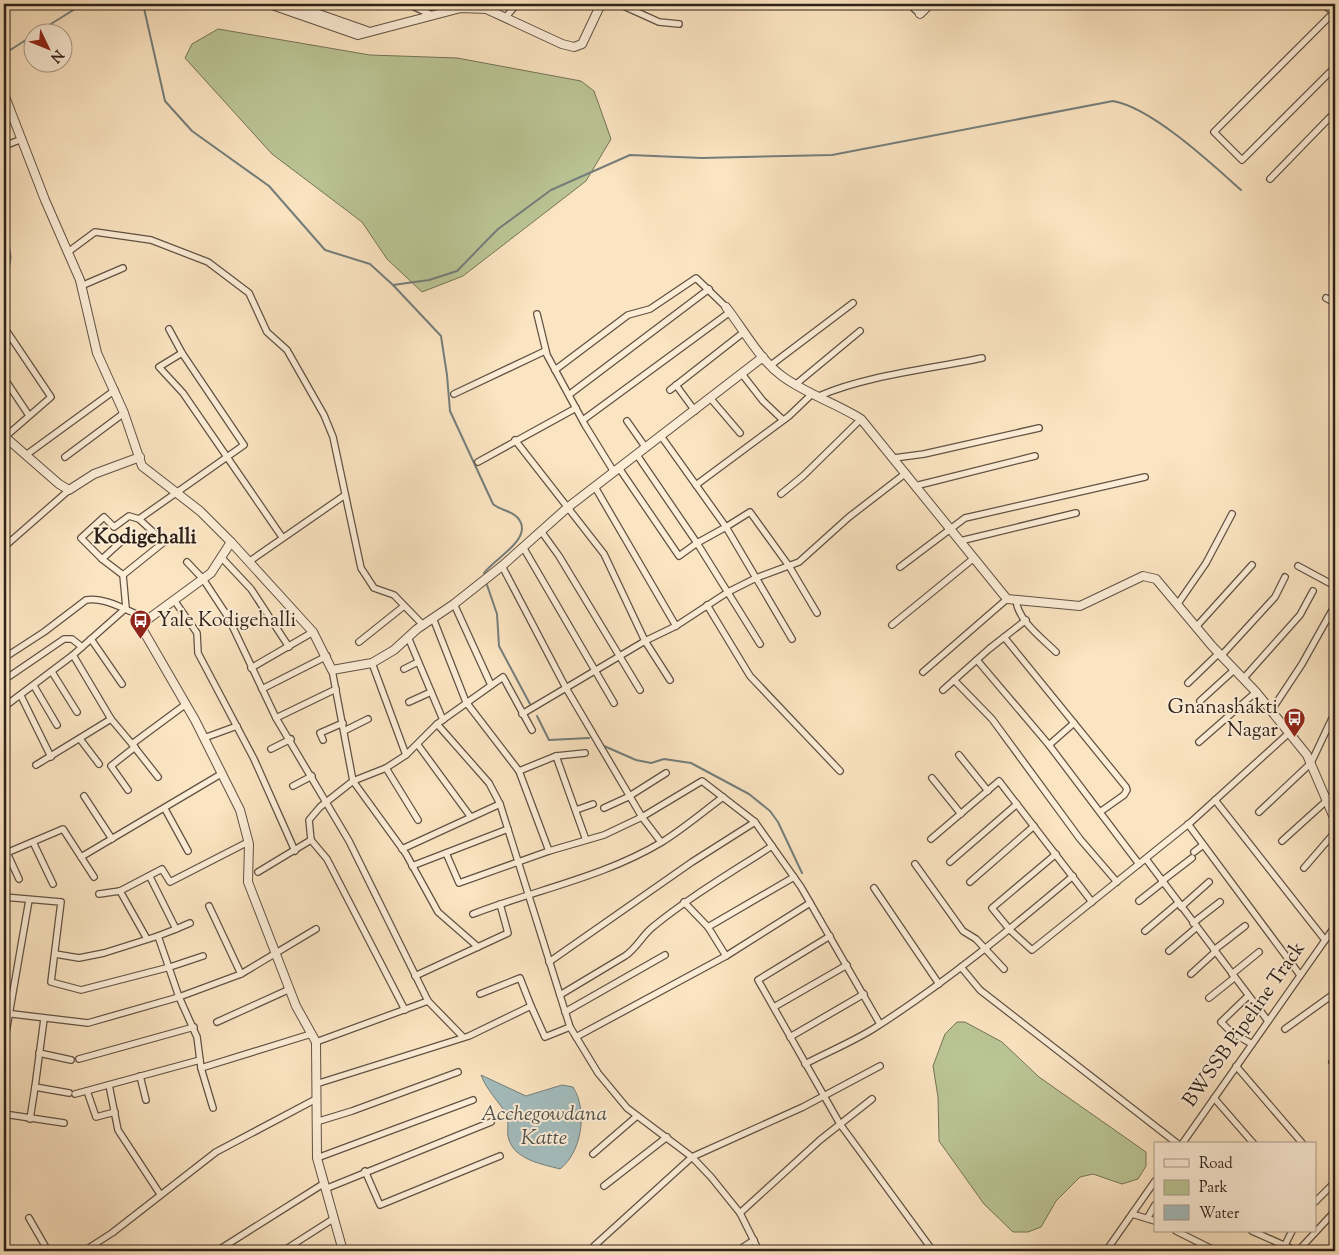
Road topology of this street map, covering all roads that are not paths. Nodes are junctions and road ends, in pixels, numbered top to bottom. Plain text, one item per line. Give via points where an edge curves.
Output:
1 (269, 4) edge
2 (290, 4) edge
3 (408, 4) edge
4 (476, 4) edge
5 (517, 4) edge
6 (600, 4) edge
7 (618, 4) edge
8 (909, 4) edge
9 (930, 4) edge
10 (1322, 4) edge
11 (487, 9) junction
12 (1333, 9) edge
13 (920, 14) joint
14 (432, 15) junction
15 (504, 18) junction
16 (679, 24) dead end
17 (367, 31) junction
18 (1335, 66) edge
19 (4, 94) edge
20 (1335, 112) edge
21 (13, 117) junction
22 (4, 122) edge
23 (22, 139) junction
24 (4, 146) edge
25 (1270, 179) dead end
26 (68, 252) junction
27 (123, 268) dead end
28 (82, 286) junction
29 (709, 289) junction
30 (1326, 298) dead end
31 (853, 303) dead end
32 (1335, 303) edge
33 (728, 310) junction
34 (537, 314) dead end
35 (4, 328) edge
36 (169, 329) dead end
37 (860, 331) dead end
38 (744, 332) junction
39 (546, 351) junction
40 (182, 353) junction
41 (763, 357) junction
42 (982, 358) dead end
43 (771, 365) junction
44 (555, 370) junction
45 (742, 374) junction
46 (4, 378) edge
47 (795, 384) junction
48 (676, 385) junction
49 (115, 390) junction
50 (670, 390) dead end
51 (454, 394) dead end
52 (570, 394) junction
53 (816, 395) junction
54 (710, 399) junction
55 (576, 408) junction
56 (695, 411) junction
57 (124, 413) junction
58 (28, 414) junction
59 (861, 419) junction
60 (583, 420) junction
61 (783, 420) junction
62 (627, 421) dead end
63 (1039, 428) dead end
64 (740, 433) dead end
65 (4, 436) edge
66 (661, 436) junction
67 (516, 440) junction
68 (646, 448) junction
69 (26, 455) junction
70 (637, 455) junction
71 (65, 456) dead end
72 (1035, 456) dead end
73 (140, 457) junction
74 (225, 457) junction
75 (894, 458) junction
76 (478, 462) dead end
77 (617, 470) junction
78 (906, 473) junction
79 (1145, 477) dead end
80 (696, 485) junction
81 (916, 486) junction
82 (595, 487) junction
83 (69, 490) junction
84 (175, 492) junction
85 (781, 494) dead end
86 (345, 495) junction
87 (567, 508) junction
88 (1076, 513) dead end
89 (1232, 514) dead end
90 (139, 519) junction
91 (726, 527) junction
92 (950, 530) junction
93 (541, 531) junction
94 (282, 537) junction
95 (123, 540) dead end
96 (960, 541) junction
97 (231, 542) junction
98 (697, 543) junction
99 (4, 547) edge
100 (523, 547) junction
101 (222, 557) junction
102 (974, 558) junction
103 (102, 559) junction
104 (250, 561) junction
105 (187, 562) dead end
106 (1252, 564) dead end
107 (502, 566) junction
108 (789, 566) junction
109 (1298, 566) dead end
110 (900, 567) dead end
111 (123, 575) junction
112 (1285, 577) dead end
113 (756, 578) junction
114 (203, 579) junction
115 (1335, 586) edge
116 (1313, 591) dead end
117 (728, 592) junction
118 (1007, 599) junction
119 (174, 600) junction
120 (1016, 600) junction
121 (454, 604) junction
122 (707, 604) junction
123 (1177, 604) junction
124 (1335, 605) edge
125 (404, 606) junction
126 (126, 608) junction
127 (817, 613) dead end
128 (433, 618) junction
129 (148, 619) junction
130 (1026, 620) junction
131 (423, 625) junction
132 (892, 625) dead end
133 (676, 626) junction
134 (1196, 627) junction
135 (313, 632) junction
136 (1004, 637) junction
137 (408, 638) junction
138 (91, 639) junction
139 (792, 639) dead end
140 (645, 641) junction
141 (359, 642) dead end
142 (760, 644) dead end
143 (82, 647) junction
144 (290, 647) junction
145 (1056, 652) dead end
146 (73, 655) junction
147 (1220, 655) junction
148 (327, 656) junction
149 (620, 657) junction
150 (4, 658) edge
151 (977, 660) junction
152 (418, 662) junction
153 (372, 663) junction
154 (251, 668) junction
155 (332, 670) junction
156 (404, 670) dead end
157 (595, 670) junction
158 (1234, 670) junction
159 (52, 672) junction
160 (923, 672) dead end
161 (1243, 679) junction
162 (4, 680) edge
163 (670, 680) dead end
164 (954, 680) junction
165 (1188, 683) dead end
166 (122, 684) dead end
167 (491, 685) junction
168 (34, 686) junction
169 (566, 688) junction
170 (336, 689) junction
171 (262, 690) junction
172 (640, 690) dead end
173 (943, 690) dead end
174 (431, 692) junction
175 (1256, 692) junction
176 (21, 696) junction
177 (1200, 701) dead end
178 (409, 702) dead end
179 (466, 702) junction
180 (614, 703) dead end
181 (186, 704) junction
182 (4, 707) edge
183 (1271, 711) junction
184 (77, 712) dead end
185 (1335, 712) edge
186 (522, 714) junction
187 (276, 718) junction
188 (111, 719) junction
189 (368, 719) dead end
190 (443, 720) junction
191 (343, 723) junction
192 (1074, 723) junction
193 (437, 724) junction
194 (57, 725) dead end
195 (237, 726) junction
196 (532, 730) dead end
197 (344, 731) junction
198 (1290, 732) junction
199 (204, 738) junction
200 (80, 739) junction
201 (291, 739) junction
202 (323, 740) dead end
203 (1199, 742) dead end
204 (1049, 744) junction
205 (418, 745) junction
206 (134, 746) junction
207 (271, 749) dead end
208 (586, 753) dead end
209 (406, 755) junction
210 (959, 755) dead end
211 (556, 756) junction
212 (51, 757) junction
213 (1311, 763) junction
214 (99, 764) dead end
215 (36, 766) dead end
216 (386, 768) junction
217 (519, 771) junction
218 (840, 771) dead end
219 (666, 773) dead end
220 (221, 774) junction
221 (312, 776) junction
222 (158, 778) dead end
223 (932, 778) dead end
224 (353, 781) junction
225 (293, 786) dead end
226 (128, 790) dead end
227 (988, 791) junction
228 (1335, 793) edge
229 (84, 796) dead end
230 (628, 797) junction
231 (723, 797) junction
232 (1215, 800) junction
233 (1327, 801) junction
234 (328, 802) junction
235 (500, 804) junction
236 (593, 804) dead end
237 (1017, 804) junction
238 (604, 808) dead end
239 (164, 809) junction
240 (576, 810) junction
241 (1100, 812) junction
242 (1259, 812) dead end
243 (961, 814) junction
244 (470, 816) junction
245 (642, 817) junction
246 (418, 820) dead end
247 (1335, 820) edge
248 (755, 822) junction
249 (1188, 824) junction
250 (1034, 826) junction
251 (508, 829) junction
252 (1335, 832) edge
253 (931, 839) dead end
254 (112, 840) junction
255 (311, 840) junction
256 (586, 840) junction
257 (1282, 841) dead end
258 (33, 842) junction
259 (248, 842) junction
260 (662, 842) junction
261 (1203, 845) junction
262 (772, 846) junction
263 (402, 849) junction
264 (188, 851) dead end
265 (295, 851) junction
266 (549, 851) junction
267 (5, 853) edge
268 (446, 853) junction
269 (1056, 854) junction
270 (81, 857) junction
271 (1146, 859) junction
272 (950, 862) dead end
273 (518, 863) junction
274 (915, 864) dead end
275 (1139, 864) junction
276 (412, 866) junction
277 (1304, 868) dead end
278 (258, 872) dead end
279 (1072, 876) junction
280 (94, 877) dead end
281 (150, 877) junction
282 (794, 877) junction
283 (19, 879) dead end
284 (970, 882) dead end
285 (1117, 882) junction
286 (1163, 882) junction
287 (1210, 882) dead end
288 (53, 884) dead end
289 (874, 888) dead end
290 (120, 891) junction
291 (99, 894) dead end
292 (528, 894) junction
293 (4, 897) edge
294 (29, 900) junction
295 (1139, 901) dead end
296 (684, 902) junction
297 (1092, 902) junction
298 (1220, 902) dead end
299 (810, 903) junction
300 (500, 904) junction
301 (1180, 904) junction
302 (209, 906) dead end
303 (473, 914) dead end
304 (190, 923) dead end
305 (1195, 925) junction
306 (1245, 926) dead end
307 (1335, 926) edge
308 (708, 927) junction
309 (176, 929) junction
310 (316, 929) dead end
311 (1010, 930) junction
312 (1145, 931) dead end
313 (158, 936) junction
314 (830, 936) junction
315 (147, 940) junction
316 (1325, 940) junction
317 (478, 947) junction
318 (985, 948) junction
319 (1169, 950) dead end
320 (1214, 951) junction
321 (1259, 952) dead end
322 (55, 954) junction
323 (275, 954) junction
324 (665, 955) dead end
325 (203, 956) dead end
326 (726, 956) junction
327 (549, 962) junction
328 (847, 965) junction
329 (961, 967) junction
330 (170, 968) junction
331 (1004, 969) dead end
332 (241, 974) junction
333 (1190, 974) dead end
334 (1300, 975) junction
335 (415, 976) junction
336 (1233, 976) junction
337 (939, 984) junction
338 (290, 989) junction
339 (1335, 993) edge
340 (480, 994) dead end
341 (864, 994) junction
342 (560, 995) junction
343 (1248, 996) junction
344 (179, 998) junction
345 (1209, 998) dead end
346 (428, 1001) junction
347 (531, 1006) junction
348 (774, 1007) junction
349 (405, 1010) junction
350 (565, 1012) junction
351 (7, 1014) edge
352 (44, 1018) junction
353 (1268, 1021) junction
354 (217, 1022) dead end
355 (880, 1024) junction
356 (194, 1027) junction
357 (570, 1027) junction
358 (1285, 1029) dead end
359 (311, 1034) junction
360 (462, 1036) junction
361 (576, 1037) junction
362 (790, 1037) junction
363 (316, 1042) junction
364 (4, 1044) edge
365 (1252, 1044) junction
366 (39, 1053) junction
367 (79, 1059) dead end
368 (71, 1060) dead end
369 (200, 1060) junction
370 (805, 1064) junction
371 (880, 1066) dead end
372 (1236, 1066) junction
373 (201, 1068) junction
374 (458, 1072) dead end
375 (140, 1076) junction
376 (316, 1084) junction
377 (109, 1085) junction
378 (35, 1087) junction
379 (87, 1091) junction
380 (823, 1096) junction
381 (1214, 1098) junction
382 (316, 1099) junction
383 (872, 1099) dead end
384 (146, 1100) dead end
385 (473, 1100) dead end
386 (213, 1108) dead end
387 (115, 1112) junction
388 (4, 1114) edge
389 (637, 1116) junction
390 (30, 1119) junction
391 (316, 1122) junction
392 (491, 1122) dead end
393 (64, 1123) dead end
394 (840, 1124) junction
395 (667, 1138) junction
396 (1177, 1142) edge
397 (1181, 1142) edge
398 (1252, 1142) edge
399 (1301, 1142) edge
400 (593, 1154) dead end
401 (500, 1156) dead end
402 (692, 1157) junction
403 (317, 1158) junction
404 (365, 1171) junction
405 (1154, 1182) edge
406 (1335, 1182) edge
407 (324, 1186) junction
408 (604, 1186) dead end
409 (160, 1194) junction
410 (1316, 1201) edge
411 (1154, 1207) edge
412 (1335, 1211) edge
413 (740, 1213) junction
414 (1132, 1214) junction
415 (1148, 1217) junction
416 (29, 1218) dead end
417 (332, 1219) junction
418 (1154, 1220) edge
419 (1178, 1232) edge
420 (1254, 1232) edge
421 (1291, 1232) edge
422 (1316, 1232) edge
423 (1316, 1232) edge
424 (754, 1240) junction
425 (594, 1246) dead end
426 (1283, 1248) edge
427 (1335, 1249) edge
428 (48, 1251) edge
429 (84, 1251) edge
430 (216, 1251) edge
431 (283, 1251) edge
432 (343, 1251) edge
433 (737, 1251) edge
434 (759, 1251) edge
435 (933, 1251) edge
436 (1106, 1251) edge
437 (1216, 1251) edge
438 (1298, 1251) edge
439 (1332, 1251) edge

1 - 17 street via 358,35
2 - 17 street
3 - 14 street
4 - 11 street
5 - 15 street
6 - 15 street via 582,44 574,47
7 - 16 street via 659,22
8 - 13 street
9 - 13 street
10 - 12 street
11 - 14 street via 462,8
11 - 15 street
12 - 18 street via 1214,132 1242,160
14 - 17 street
19 - 21 street
20 - 25 street
21 - 22 street
21 - 23 street
23 - 24 street
23 - 26 street
26 - 28 street
26 - 86 street via 95,232 151,240 208,262 249,293 266,332 287,350 324,415 333,437
27 - 28 street
28 - 49 street via 97,353
29 - 33 street
29 - 44 street via 696,278 650,309 628,315
29 - 52 street
30 - 32 street
31 - 43 street
33 - 38 street
33 - 60 street
34 - 39 street
35 - 58 street via 51,397
36 - 40 street
37 - 47 street
38 - 41 street
38 - 48 street
39 - 44 street
39 - 51 street
40 - 74 street via 244,445
40 - 74 street via 160,367 183,393
41 - 43 street
41 - 45 street
42 - 53 street
43 - 47 street
44 - 52 street
45 - 54 street
45 - 61 street
46 - 58 street
47 - 53 street
48 - 50 street
48 - 56 street
49 - 57 street
49 - 69 street
52 - 55 street
53 - 59 street
53 - 61 street
54 - 56 street
54 - 64 street
55 - 60 street
55 - 67 street
56 - 66 street
57 - 71 street
57 - 73 street
58 - 65 street
59 - 75 street
59 - 85 street
60 - 77 street
61 - 80 street
62 - 68 street
63 - 75 street
65 - 69 street
66 - 68 street
66 - 80 street
67 - 76 street
67 - 87 street
68 - 70 street
69 - 83 street
70 - 77 street
70 - 98 street
72 - 81 street
73 - 83 street via 94,474
73 - 84 street via 142,466
74 - 84 street
74 - 94 street
75 - 78 street
77 - 82 street
77 - 98 street via 679,556
78 - 81 street
78 - 108 street via 849,517 799,562
79 - 92 street via 965,518
80 - 91 street
81 - 92 street
82 - 87 street
82 - 133 street
83 - 99 street
84 - 90 street
84 - 97 street
86 - 94 street
86 - 125 street via 361,568 374,588 394,595
87 - 93 street
87 - 140 street via 604,554
88 - 96 street
89 - 123 street via 1206,563
90 - 103 street via 129,516 114,527 104,517 87,531 82,538
90 - 111 street via 164,542
91 - 98 street
91 - 108 street via 750,512
91 - 113 street
92 - 96 street
92 - 110 street
93 - 100 street
93 - 149 street
94 - 104 street
95 - 103 street
96 - 102 street
97 - 101 street
97 - 104 street
98 - 117 street
100 - 107 street
100 - 157 street
101 - 114 street
101 - 144 street via 251,589
102 - 118 street
102 - 132 street
103 - 111 street
104 - 135 street
105 - 114 street
106 - 134 street
107 - 121 street
107 - 169 street
108 - 113 street
108 - 127 street
109 - 115 street
111 - 126 street
112 - 147 street via 1275,597
113 - 117 street
113 - 139 street
114 - 119 street
114 - 154 street via 228,617
116 - 161 street via 1300,615
117 - 122 street
117 - 142 street
118 - 120 street
118 - 160 street
119 - 129 street
119 - 195 street via 197,633 198,653
120 - 123 street via 1080,606 1143,576 1156,579
120 - 130 street via 1017,609
121 - 128 street
121 - 167 street
122 - 133 street
122 - 218 street via 750,676
123 - 134 street
124 - 183 street
125 - 131 street
125 - 141 street
126 - 129 street via 132,614
126 - 138 street
126 - 150 street via 86,600
128 - 131 street
128 - 179 street
129 - 181 street via 140,625
130 - 136 street
130 - 145 street
131 - 137 street
133 - 140 street
134 - 147 street
135 - 144 street
135 - 148 street
136 - 151 street
136 - 192 street
137 - 152 street
137 - 153 street
138 - 143 street
138 - 166 street
140 - 149 street
140 - 163 street
143 - 146 street
143 - 162 street via 72,639 64,639
144 - 154 street
146 - 159 street
146 - 188 street
147 - 158 street
147 - 165 street
148 - 155 street
148 - 171 street
149 - 157 street
149 - 172 street
151 - 164 street
151 - 204 street
152 - 156 street
152 - 174 street
153 - 155 street
153 - 209 street
154 - 171 street
155 - 170 street
157 - 169 street
157 - 180 street
158 - 161 street
158 - 177 street
159 - 168 street
159 - 184 street
161 - 175 street
164 - 173 street
164 - 285 street via 992,719 1080,839
167 - 179 street
167 - 186 street via 503,677
168 - 176 street
168 - 194 street
169 - 186 street
169 - 230 street
170 - 187 street
170 - 191 street
171 - 187 street
174 - 178 street
174 - 190 street
175 - 183 street
175 - 203 street
176 - 182 street
176 - 212 street
179 - 190 street
179 - 217 street
181 - 199 street
181 - 206 street
183 - 198 street
185 - 213 street
186 - 196 street
187 - 201 street
188 - 200 street
188 - 206 street
189 - 197 street
190 - 193 street
191 - 197 street
191 - 202 street via 320,733
192 - 204 street
192 - 241 street via 1127,790
193 - 205 street
193 - 235 street via 489,783
195 - 199 street
195 - 265 street
197 - 224 street
198 - 213 street
198 - 232 street
199 - 220 street
200 - 212 street
200 - 214 street
201 - 207 street
201 - 221 street
204 - 241 street
205 - 209 street
205 - 244 street
206 - 222 street
206 - 226 street via 111,766
208 - 211 street
209 - 216 street
210 - 227 street
211 - 217 street
211 - 240 street
212 - 215 street
213 - 233 street
213 - 242 street
216 - 224 street
216 - 246 street
217 - 266 street
219 - 230 street
220 - 239 street
220 - 259 street via 240,810
221 - 225 street
221 - 234 street
223 - 243 street
224 - 234 street
224 - 263 street
227 - 237 street via 1000,782
227 - 243 street
228 - 233 street
229 - 254 street
230 - 238 street
230 - 245 street
231 - 245 street via 702,781
231 - 248 street
231 - 260 street
232 - 249 street
232 - 316 street
233 - 247 street
233 - 257 street
234 - 255 street via 310,820
234 - 335 street
235 - 244 street
235 - 251 street
236 - 240 street
237 - 250 street
237 - 272 street
239 - 254 street
239 - 264 street
240 - 256 street
241 - 275 street
243 - 253 street
244 - 263 street
245 - 256 street
245 - 260 street
248 - 262 street
248 - 327 street
249 - 261 street
249 - 271 street
250 - 269 street
250 - 284 street
251 - 268 street
251 - 273 street
252 - 277 street
254 - 270 street
255 - 265 street
255 - 349 street via 327,858
256 - 266 street
258 - 267 street
258 - 270 street via 63,829
258 - 288 street
259 - 281 street via 170,882 162,869
259 - 323 street via 248,882
260 - 292 street via 597,873
261 - 286 street
261 - 334 street
262 - 282 street
262 - 296 street
263 - 276 street
265 - 278 street
266 - 273 street
267 - 283 street
268 - 273 street via 459,883
268 - 276 street
269 - 279 street
269 - 311 street via 992,908
270 - 280 street
271 - 275 street
271 - 286 street
273 - 292 street
274 - 318 street via 962,931
275 - 285 street
276 - 317 street via 438,912
279 - 297 street
279 - 311 street
281 - 290 street
281 - 309 street
282 - 299 street
282 - 308 street
285 - 297 street
286 - 295 street
286 - 301 street
287 - 301 street
289 - 337 street
290 - 291 street
290 - 315 street
292 - 300 street
292 - 327 street
293 - 294 street
294 - 322 street via 61,902
294 - 351 street
296 - 308 street
296 - 342 street via 651,928 634,950
297 - 311 street via 1032,950
298 - 305 street
299 - 314 street
299 - 326 street
300 - 303 street
300 - 317 street via 508,933
301 - 305 street
301 - 312 street
302 - 332 street
304 - 309 street
305 - 319 street
305 - 320 street
306 - 320 street
307 - 316 street, BWSSB Pipeline Track
308 - 326 street
309 - 313 street
310 - 323 street
311 - 318 street
313 - 315 street
313 - 330 street
314 - 328 street
314 - 348 street via 758,980
315 - 322 street via 79,958
316 - 334 street, BWSSB Pipeline Track
317 - 335 street
318 - 329 street
318 - 331 street
320 - 333 street
320 - 336 street
321 - 336 street
322 - 330 street via 51,982 81,990
323 - 332 street
323 - 338 street
324 - 350 street
325 - 330 street
326 - 361 street
327 - 342 street
328 - 341 street
328 - 348 street
329 - 337 street
329 - 396 street via 980,990
330 - 344 street
332 - 344 street
334 - 353 street, BWSSB Pipeline Track
335 - 346 street
336 - 343 street
336 - 345 street
337 - 355 street
338 - 354 street
338 - 359 street
339 - 358 street
340 - 347 street via 520,978
341 - 355 street
341 - 362 street
342 - 350 street
343 - 353 street
343 - 365 street via 1221,1022
344 - 352 street via 88,1023
344 - 356 street
346 - 349 street
346 - 360 street
347 - 357 street via 545,1037
347 - 360 street via 469,1036
348 - 362 street
349 - 363 street
350 - 357 street
351 - 352 street
351 - 364 street
352 - 366 street
353 - 365 street, BWSSB Pipeline Track
355 - 370 street
356 - 367 street
356 - 369 street
357 - 361 street
359 - 363 street
359 - 373 street
360 - 376 street
361 - 389 street via 598,1073
362 - 370 street
363 - 376 street
365 - 372 street, BWSSB Pipeline Track
366 - 368 street
366 - 378 street
369 - 373 street
369 - 375 street
370 - 380 street
371 - 380 street
372 - 381 street, BWSSB Pipeline Track
372 - 399 street
373 - 386 street
374 - 391 street
375 - 377 street
375 - 384 street
376 - 382 street
377 - 379 street
377 - 387 street
378 - 379 street via 72,1093
378 - 390 street
379 - 387 street via 96,1117
380 - 394 street
380 - 402 street via 752,1132
381 - 397 street, BWSSB Pipeline Track
381 - 398 street
382 - 391 street
382 - 409 street via 216,1152
383 - 394 street
385 - 403 street
387 - 409 street via 118,1130
388 - 390 street
389 - 395 street
389 - 400 street
390 - 393 street
391 - 403 street
392 - 404 street
394 - 413 street
394 - 435 street
395 - 402 street
395 - 408 street
401 - 404 street via 380,1204
402 - 413 street
402 - 425 street
403 - 407 street
404 - 407 street
405 - 414 street
406 - 410 street
407 - 417 street
407 - 430 street
409 - 429 street via 112,1234
411 - 415 street
412 - 423 street
413 - 424 street
414 - 415 street
414 - 436 street
415 - 418 street
416 - 428 street
417 - 431 street
417 - 432 street
419 - 437 street
420 - 426 street
421 - 426 street
422 - 438 street
424 - 433 street
424 - 434 street
426 - 438 street
427 - 439 street

